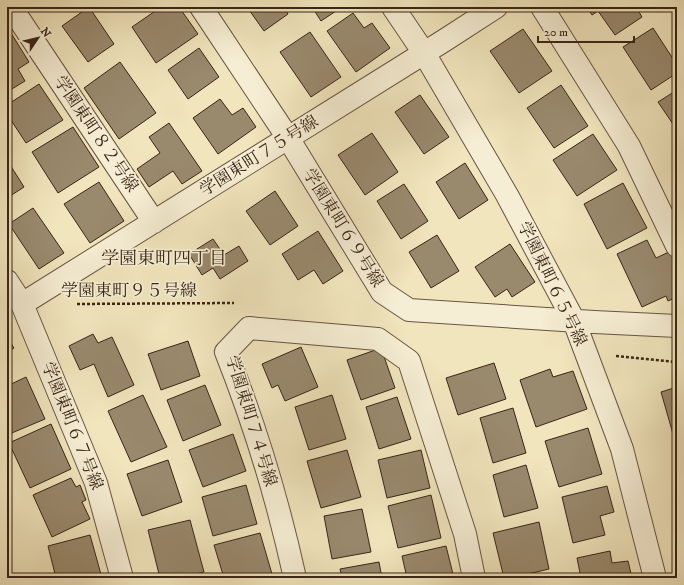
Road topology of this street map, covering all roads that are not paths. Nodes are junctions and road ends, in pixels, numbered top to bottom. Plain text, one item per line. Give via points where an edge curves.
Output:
1 (11, 7) edge
2 (201, 7) edge
3 (393, 7) edge
4 (496, 7) edge
5 (542, 7) edge
6 (424, 53) junction
7 (288, 138) junction
8 (154, 222) junction
9 (677, 246) edge
10 (7, 280) edge
11 (22, 304) junction
12 (574, 321) junction
13 (677, 326) edge
14 (122, 578) edge
15 (295, 578) edge
16 (474, 578) edge
17 (655, 578) edge

1 - 8 street, 学園東町８２号線
2 - 7 street, 学園東町６９号線
3 - 6 street, 学園東町６５号線
4 - 6 street, 学園東町７５号線
5 - 9 street via 629,146
6 - 7 street, 学園東町７５号線
6 - 12 street, 学園東町６５号線 via 507,195
7 - 8 street, 学園東町７５号線
7 - 12 street, 学園東町６９号線 via 382,292 409,310
8 - 11 street, 学園東町７５号線
10 - 11 street, 学園東町６７号線
11 - 14 street, 学園東町６７号線 via 96,483
12 - 13 street, 学園東町６９号線
12 - 17 street, 学園東町６５号線 via 622,449
15 - 16 street, 学園東町７４号線 via 268,472 226,352 249,328 378,339 409,361 465,534

